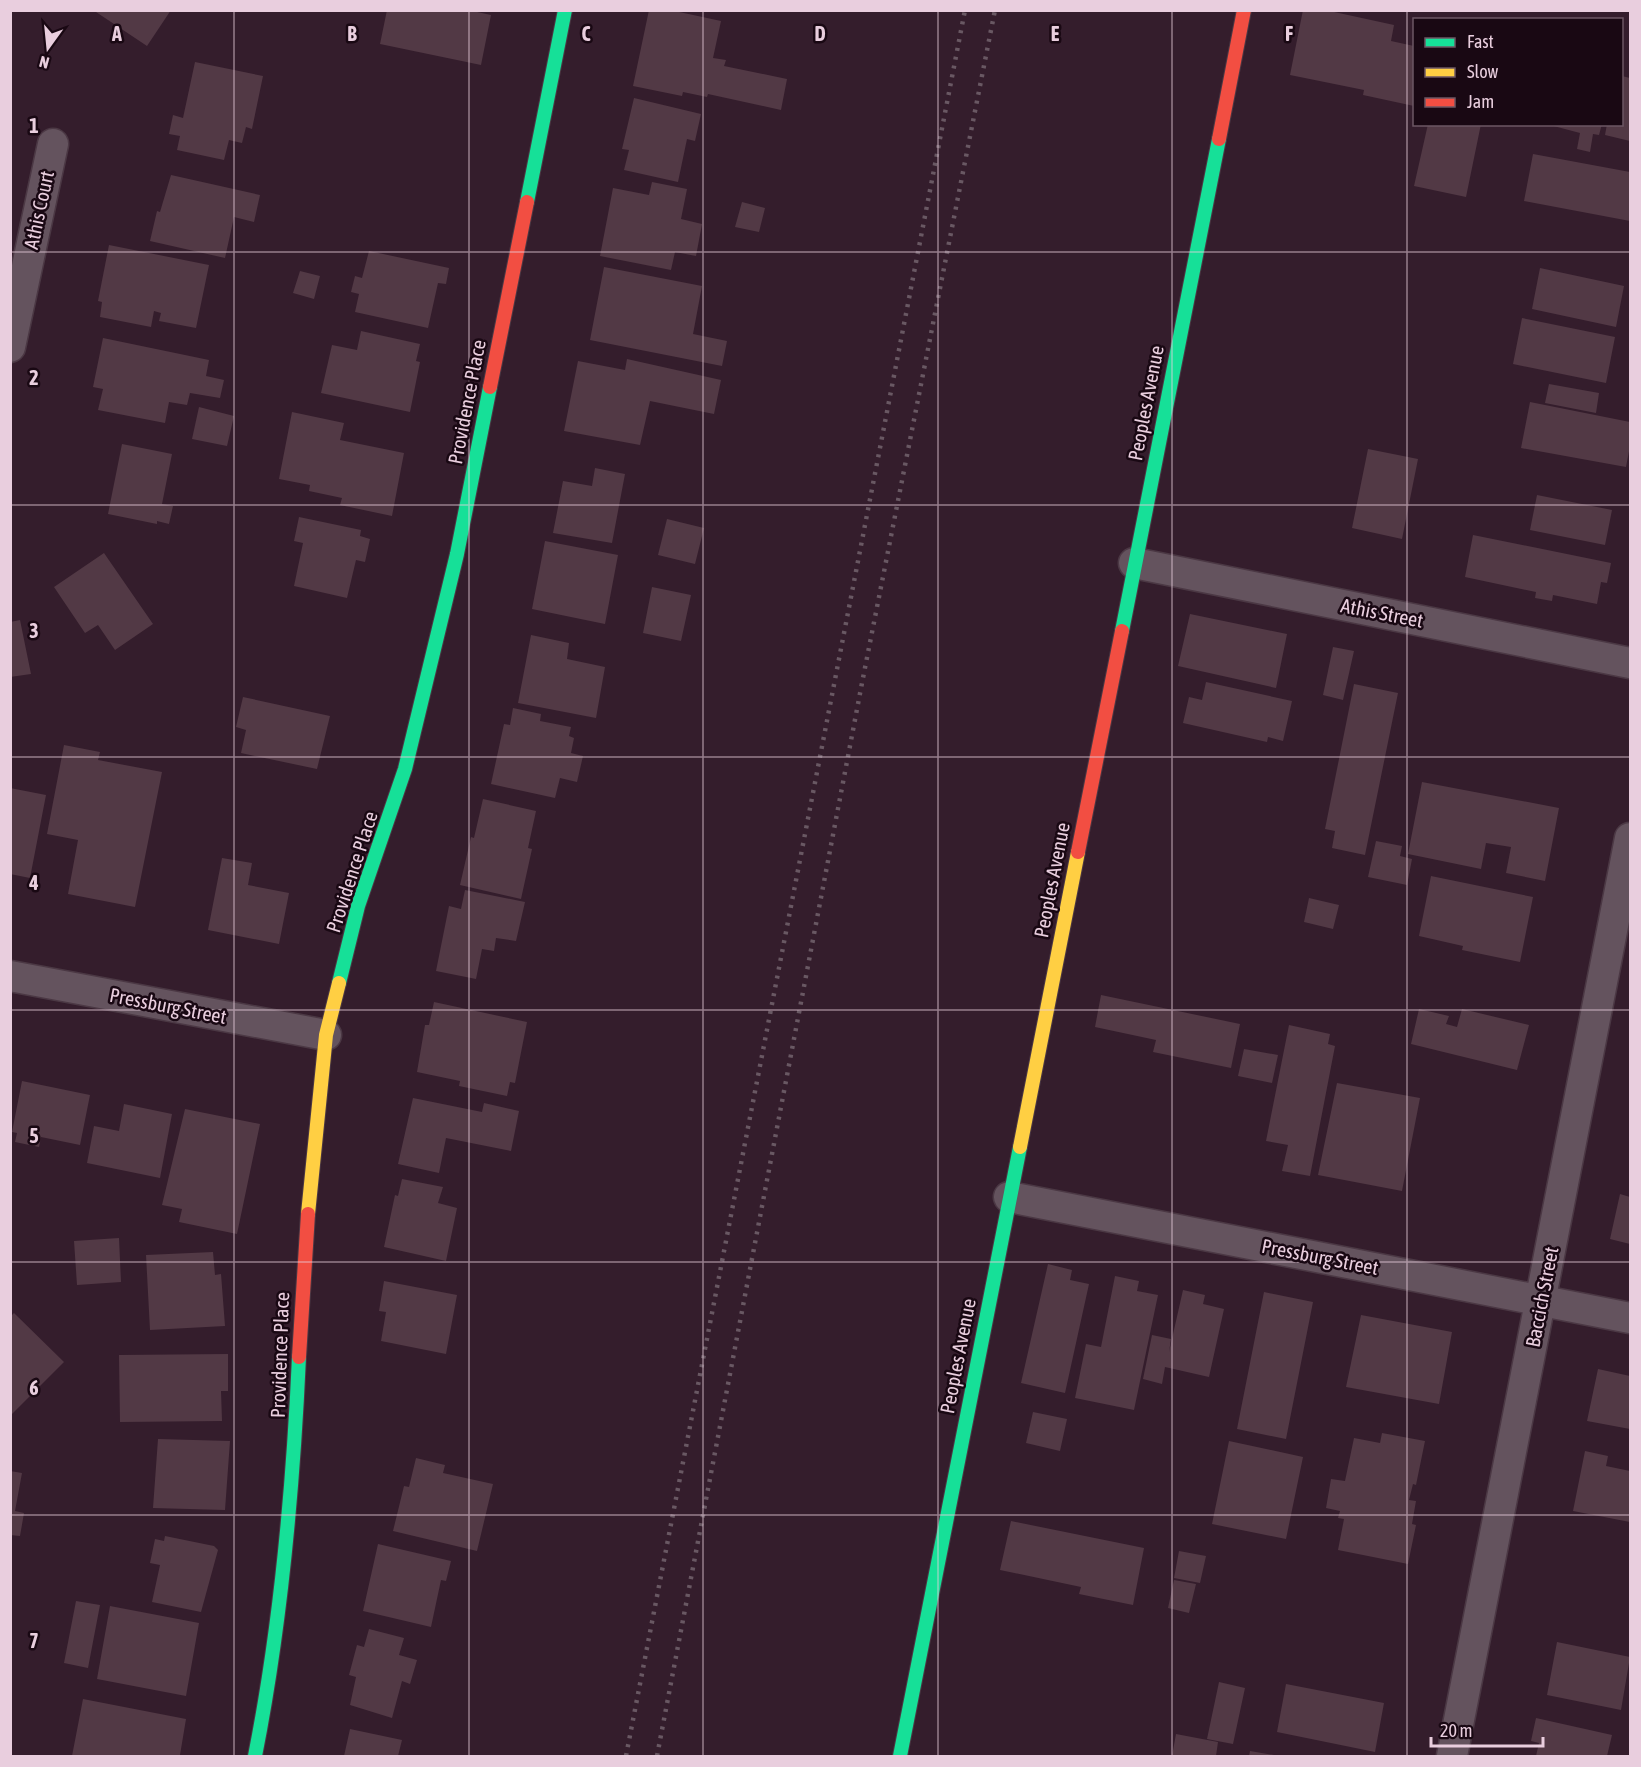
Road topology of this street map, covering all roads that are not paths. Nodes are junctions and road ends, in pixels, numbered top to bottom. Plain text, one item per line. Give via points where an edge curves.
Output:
1 (565, 10) edge
2 (1244, 10) edge
3 (53, 144) dead end
4 (10, 346) edge
5 (1134, 563) junction
6 (1630, 663) edge
7 (1630, 838) edge
8 (10, 976) edge
9 (326, 1035) junction
10 (1009, 1197) junction
11 (1541, 1300) junction
12 (1630, 1318) edge
13 (255, 1756) edge
14 (900, 1756) edge
15 (1452, 1756) edge

1 - 9 street, Providence Place via 457,554 405,770 358,906
2 - 5 street, Peoples Avenue
3 - 4 street, Athis Court
5 - 6 street, Athis Street
5 - 10 street, Peoples Avenue
7 - 11 street, Baccich Street
8 - 9 street, Pressburg Street
9 - 13 street, Providence Place via 303,1261 294,1478 266,1701
10 - 11 street, Pressburg Street
10 - 14 street, Peoples Avenue
11 - 12 street, Pressburg Street
11 - 15 street, Baccich Street

